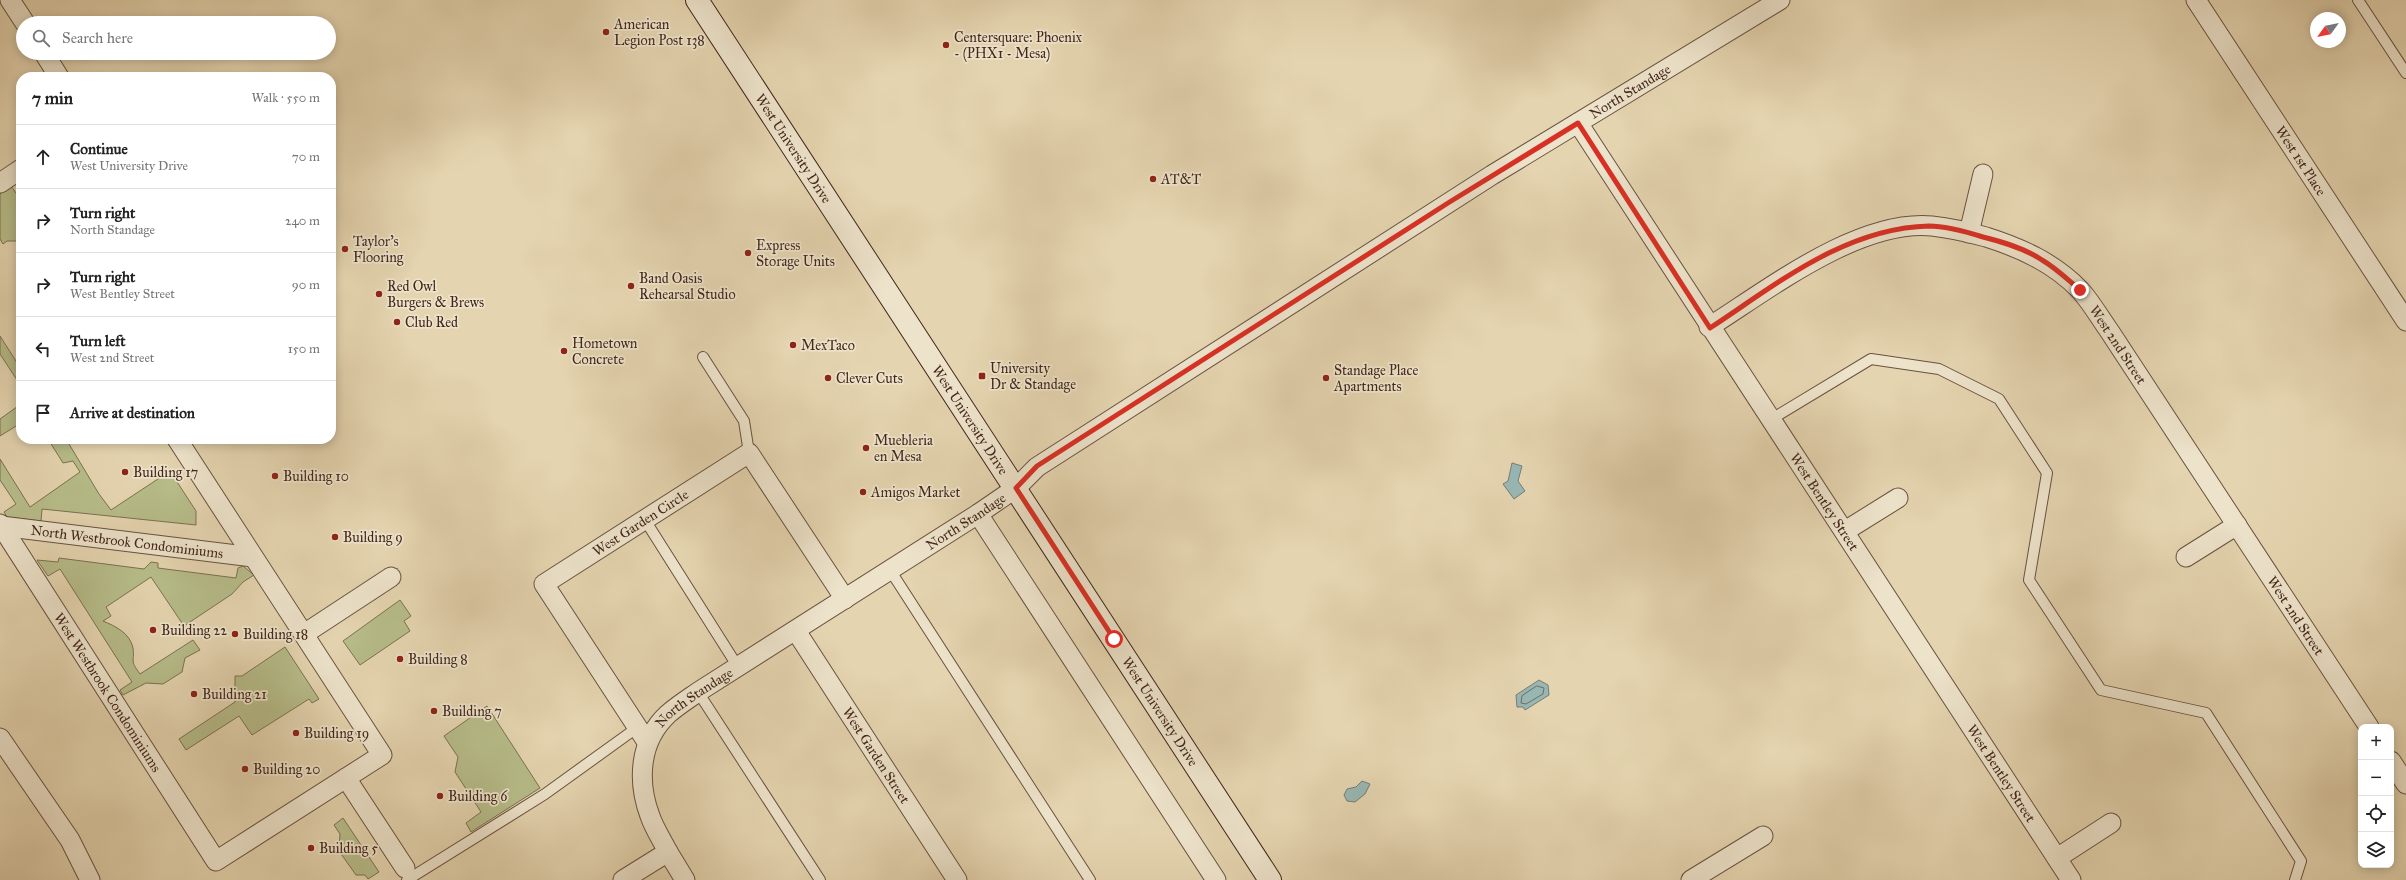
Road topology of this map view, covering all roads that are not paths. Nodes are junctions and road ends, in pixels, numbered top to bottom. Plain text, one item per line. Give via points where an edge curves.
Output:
1 (10, 0) edge
2 (697, 0) edge
3 (1780, 0) edge
4 (2196, 0) edge
5 (2358, 0) edge
6 (20, 16) edge
7 (48, 60) edge
8 (56, 72) edge
9 (2406, 73) edge
10 (1578, 123) junction
11 (16, 172) edge
12 (1983, 174) dead end
13 (0, 183) edge
14 (1969, 233) junction
15 (2400, 297) edge
16 (2406, 321) edge
17 (1710, 328) junction
18 (703, 357) dead end
19 (1770, 420) junction
20 (180, 444) edge
21 (749, 453) junction
22 (1016, 488) junction
23 (1898, 498) dead end
24 (978, 514) junction
25 (644, 520) junction
26 (1, 525) edge
27 (2237, 526) junction
28 (1845, 531) junction
29 (253, 557) junction
30 (2186, 557) dead end
31 (890, 570) junction
32 (391, 577) dead end
33 (845, 599) junction
34 (796, 631) junction
35 (304, 634) junction
36 (738, 667) junction
37 (698, 692) junction
38 (2367, 724) edge
39 (643, 735) junction
40 (0, 738) edge
41 (2394, 766) edge
42 (346, 778) junction
43 (2406, 784) edge
44 (2112, 823) dead end
45 (1763, 836) dead end
46 (668, 852) junction
47 (2057, 858) junction
48 (406, 874) edge
49 (90, 880) edge
50 (623, 880) edge
51 (685, 880) edge
52 (820, 880) edge
53 (957, 880) edge
54 (1090, 880) edge
55 (1216, 880) edge
56 (1270, 880) edge
57 (1691, 880) edge
58 (2071, 880) edge
59 (2295, 880) edge

1 - 6 street
2 - 22 main road, West University Drive
3 - 10 street, North Standage
4 - 15 street, West 1st Place
5 - 9 lane
7 - 8 street
10 - 17 street, West Bentley Street
10 - 22 street, North Standage via 1448,203 1037,466
11 - 13 street
12 - 14 street
14 - 17 street, West 2nd Street via 1931,226 1888,230 1847,243 1802,267
14 - 27 street, West 2nd Street via 2012,245 2042,260 2080,290
15 - 16 street, West 1st Place
17 - 19 street, West Bentley Street
18 - 21 lane via 744,421
19 - 28 street, West Bentley Street
19 - 59 lane via 1871,359 1939,369 1999,399 2047,473 2029,580 2101,690 2206,713 2301,861
20 - 29 street
21 - 25 street, West Garden Circle
21 - 33 street
22 - 24 street, North Standage
22 - 56 main road, West University Drive
23 - 28 street
24 - 31 street, North Standage
24 - 55 street
25 - 36 lane
25 - 39 street, West Garden Circle via 544,584
26 - 29 street, North Westbrook Condominiums
26 - 42 street, West Westbrook Condominiums via 216,861
27 - 30 street
27 - 38 street, West 2nd Street
28 - 47 street, West Bentley Street
29 - 35 street
31 - 33 street, North Standage
31 - 54 lane
32 - 35 street
33 - 34 street, North Standage
34 - 36 street, North Standage
34 - 53 street, West Garden Street
35 - 42 street via 382,755
36 - 37 street, North Standage
37 - 39 street, North Standage
37 - 52 lane
39 - 46 street, North Standage via 642,787 650,817
39 - 48 lane
40 - 49 street via 70,840
41 - 43 street
42 - 48 street
44 - 47 street
45 - 57 street
46 - 50 street
46 - 51 street, North Standage
47 - 58 street, West Bentley Street

